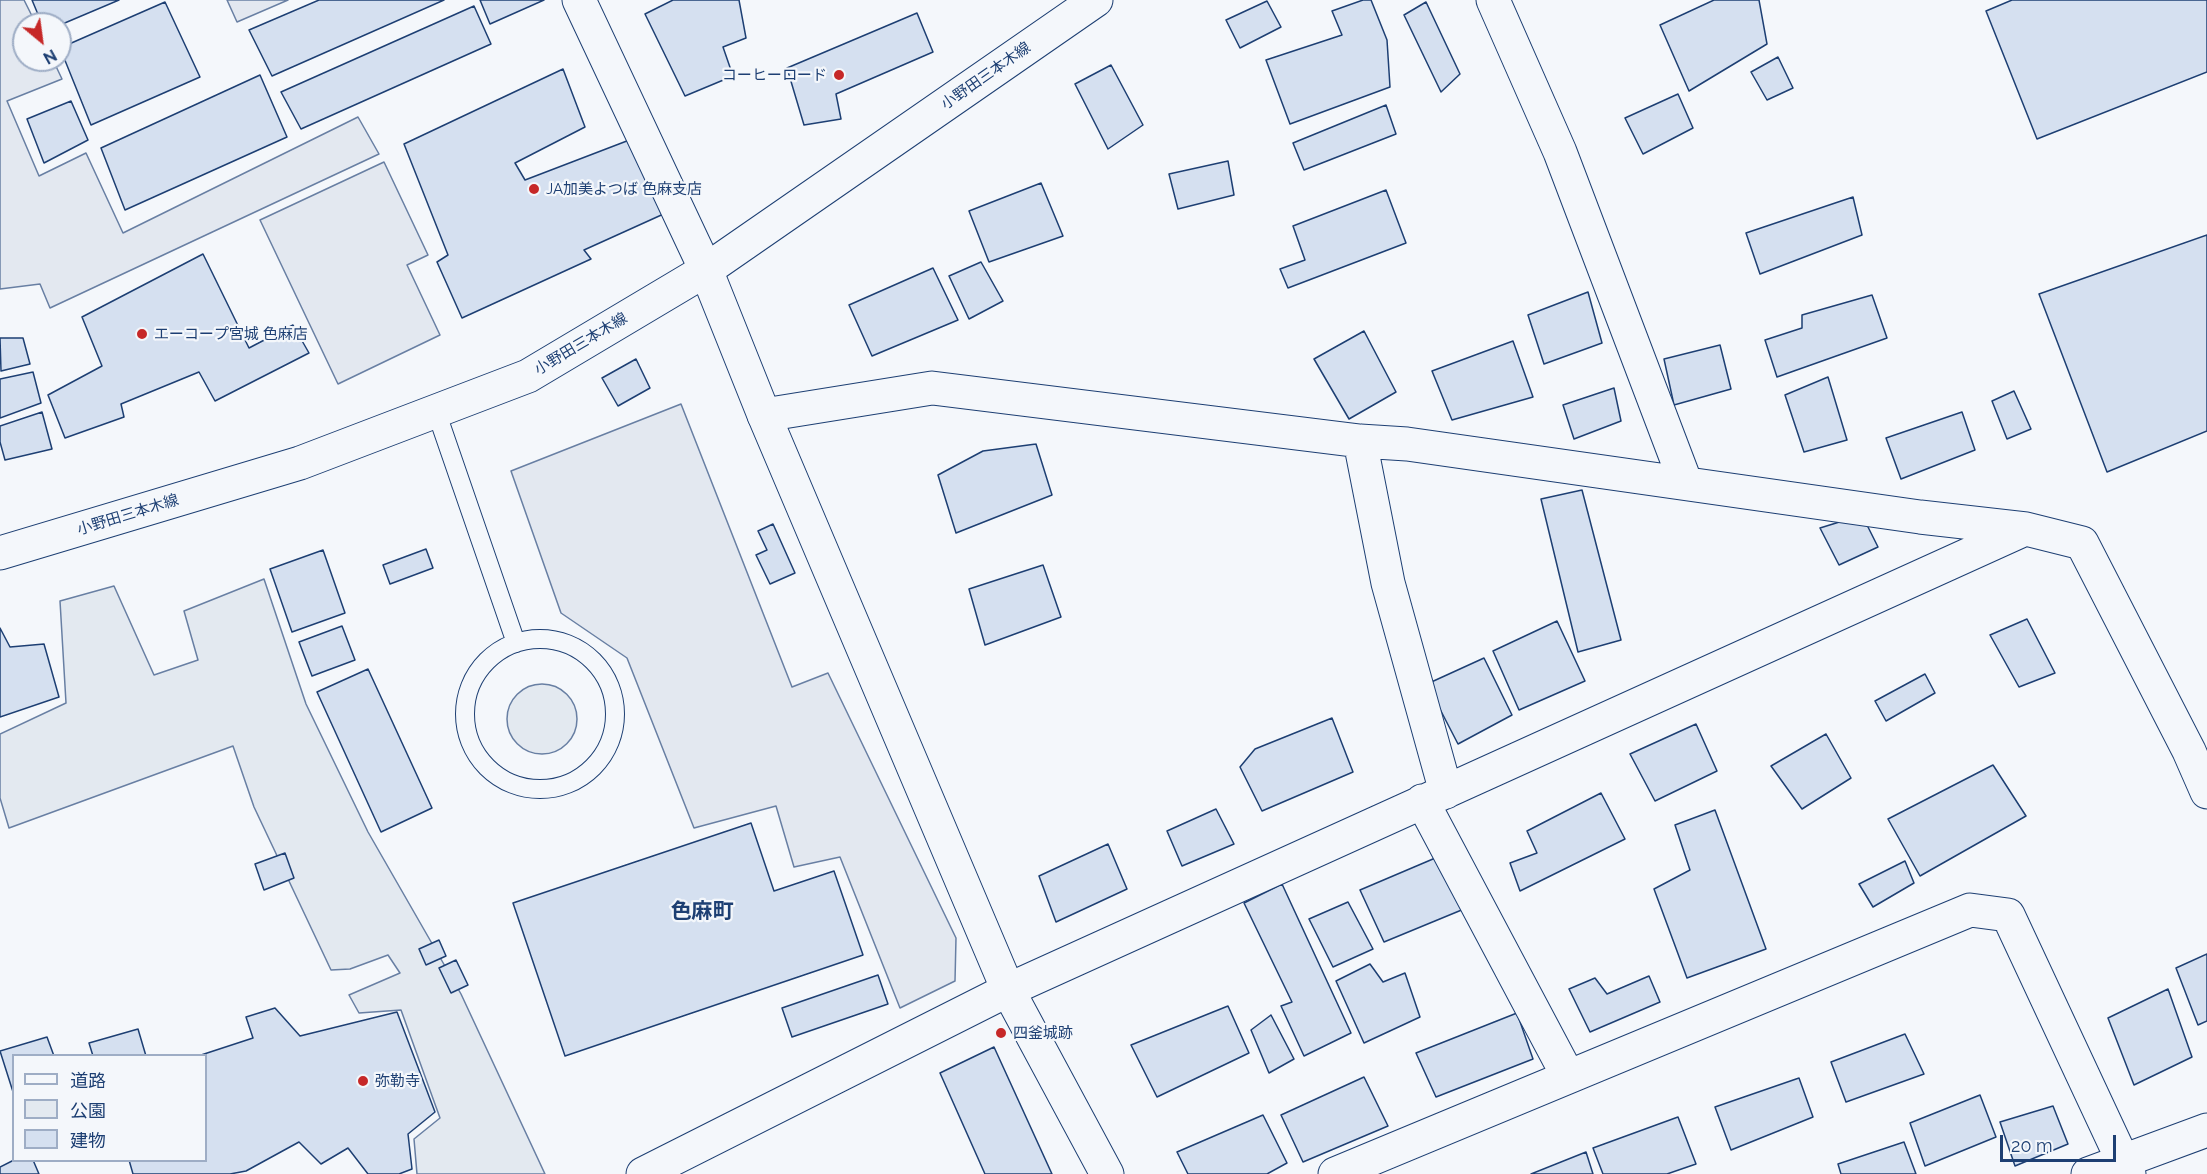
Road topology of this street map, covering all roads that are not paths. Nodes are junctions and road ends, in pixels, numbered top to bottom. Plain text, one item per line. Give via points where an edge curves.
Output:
1 (579, 0) edge
2 (1095, 0) edge
3 (1493, 0) edge
4 (706, 270) junction
5 (436, 411) junction
6 (764, 415) junction
7 (1360, 441) junction
8 (1685, 481) junction
9 (2026, 529) junction
10 (0, 553) edge
11 (516, 643) junction
12 (2207, 792) edge
13 (1434, 796) junction
14 (1008, 990) junction
15 (1568, 1076) junction
16 (2207, 1130) edge
17 (2126, 1167) edge
18 (643, 1174) edge
19 (1107, 1174) edge
20 (1335, 1174) edge
21 (2088, 1174) edge

1 - 4 street
2 - 4 street, 小野田三本木線
3 - 8 street via 1560,152
4 - 5 street, 小野田三本木線 via 528,376
4 - 6 street
5 - 10 street, 小野田三本木線 via 300,463
5 - 11 lane
6 - 7 street via 932,388
6 - 14 street
7 - 8 street
7 - 13 street
8 - 9 street
9 - 12 street via 2082,543
9 - 13 street
11 - 11 lane via 539,639 562,642 583,652 600,668 611,689 616,712 603,757 584,775 561,787 535,790 510,784 488,770 472,749 464,724 466,699 475,674 492,655
13 - 14 street
13 - 15 street
14 - 18 street
14 - 19 street
15 - 17 street via 1970,910 2008,915
15 - 20 street
16 - 17 street
17 - 21 street

